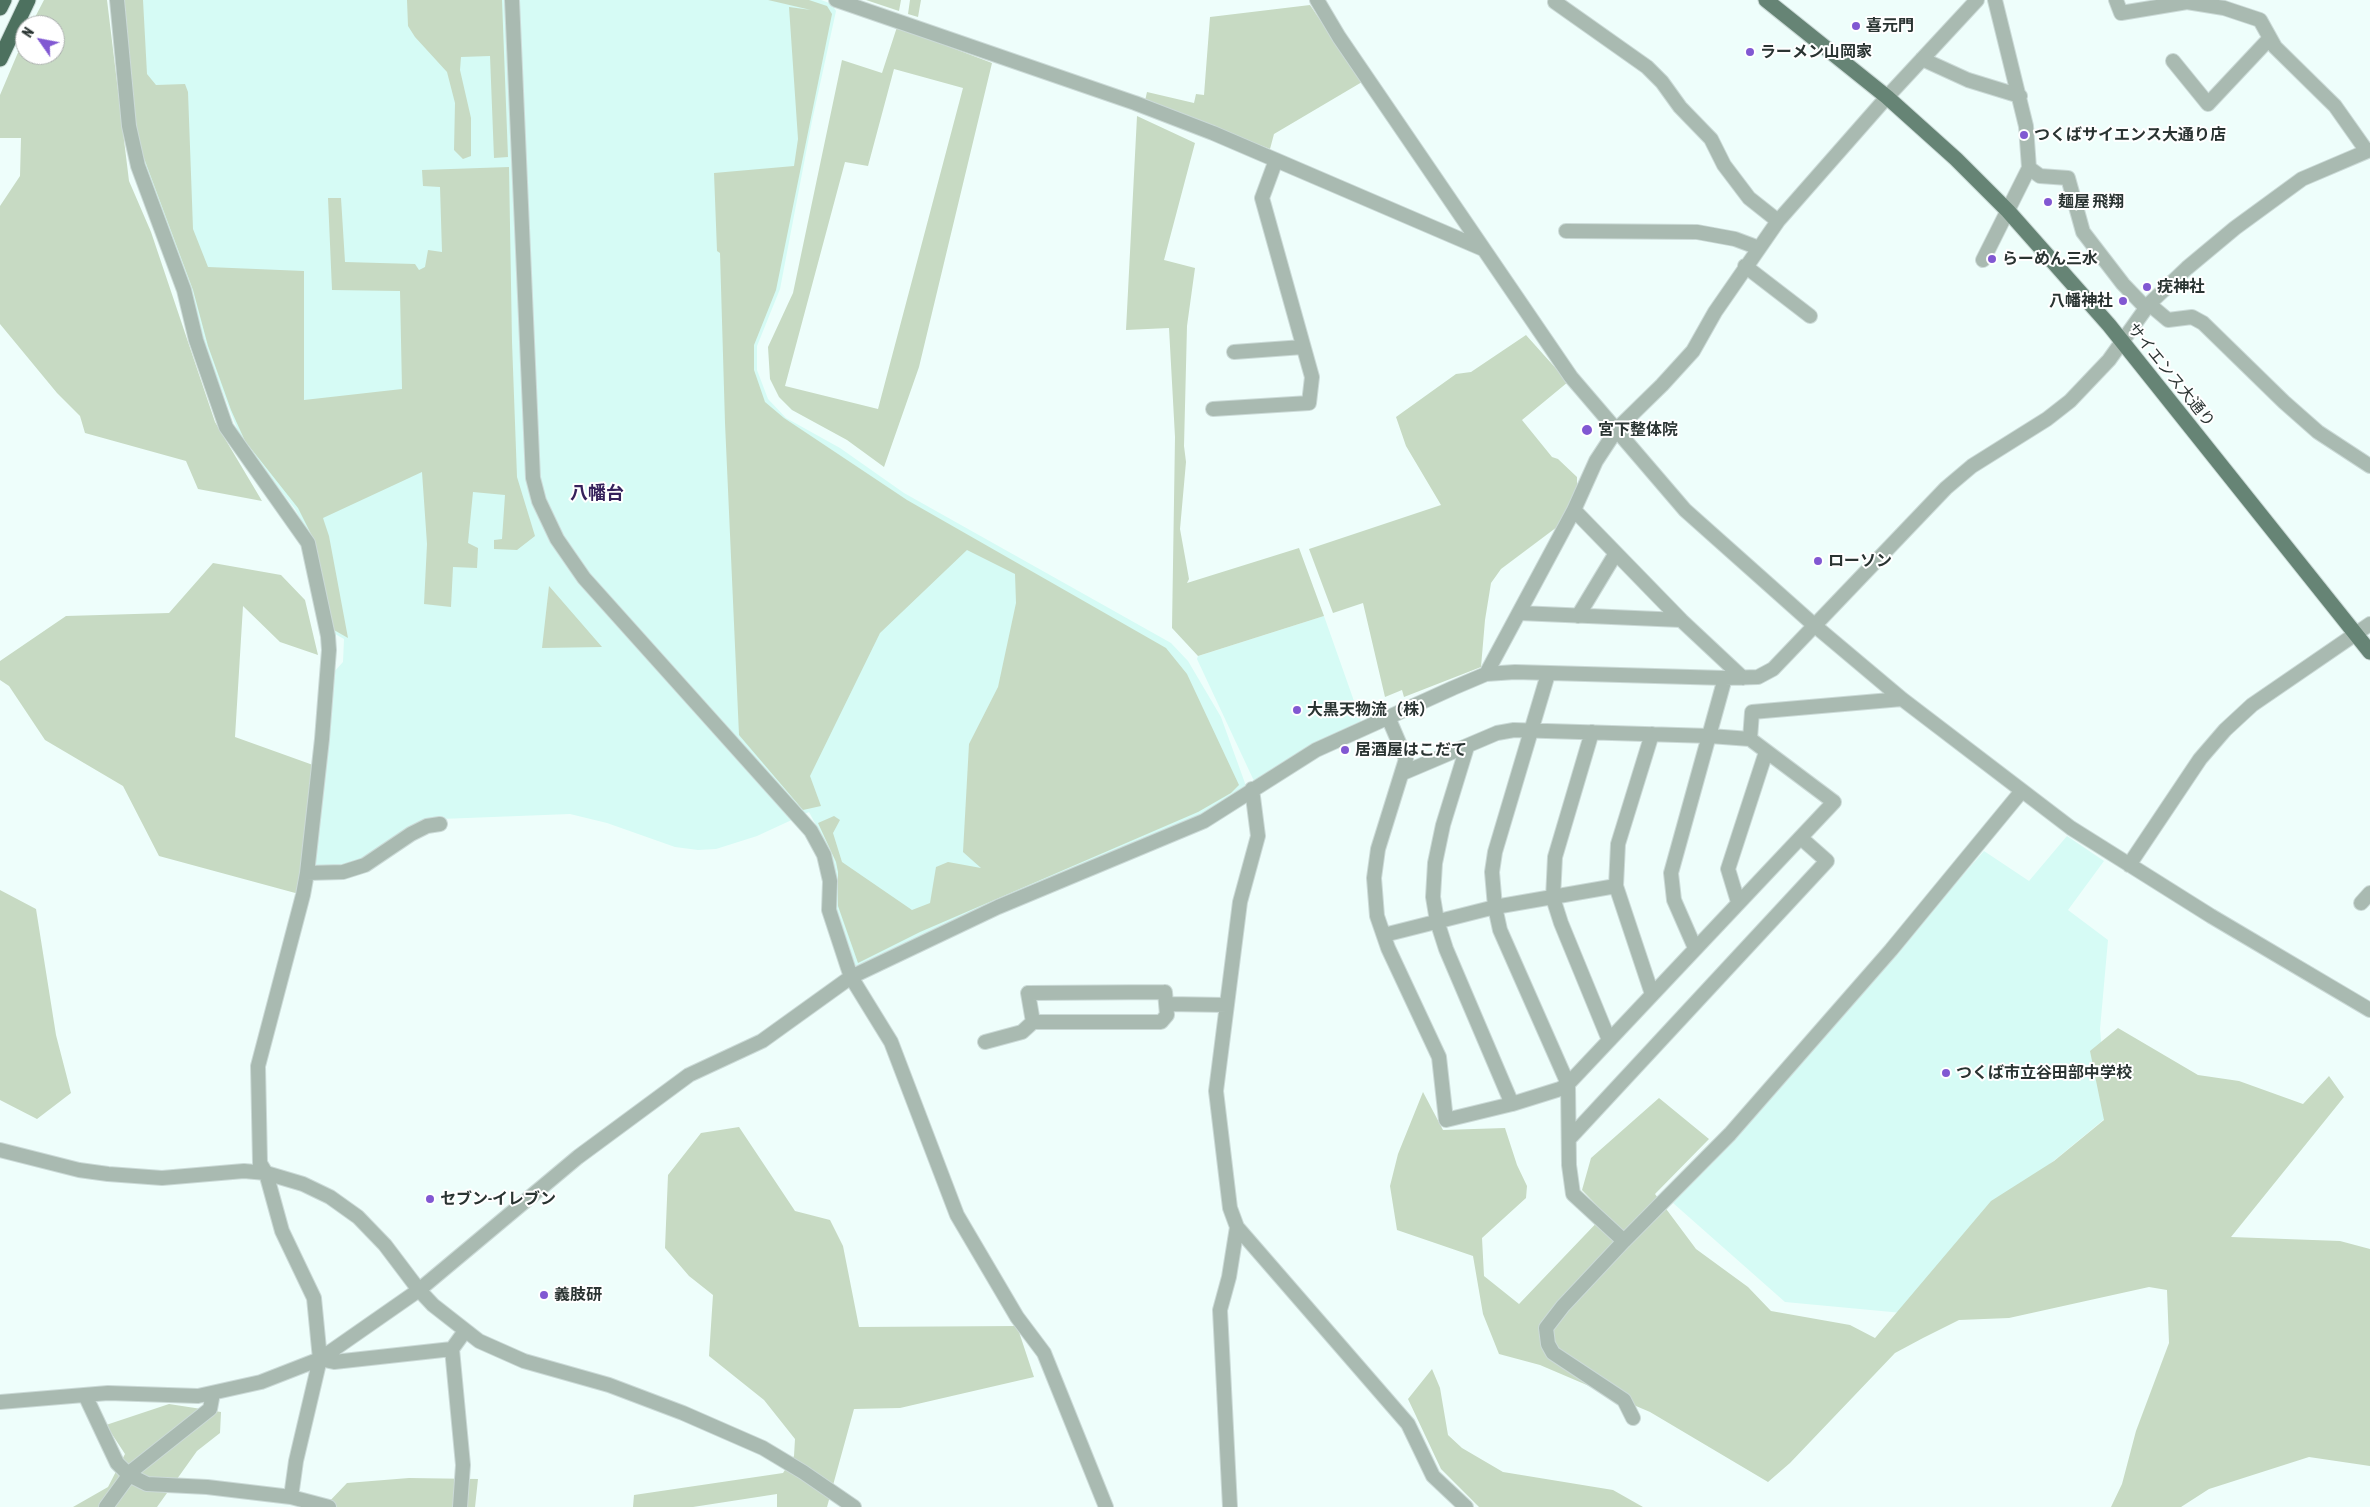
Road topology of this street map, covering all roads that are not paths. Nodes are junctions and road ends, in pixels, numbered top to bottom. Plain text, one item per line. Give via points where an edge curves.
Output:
1 (4, 0) edge
2 (28, 0) edge
3 (118, 0) edge
4 (512, 0) edge
5 (836, 0) edge
6 (1317, 0) edge
7 (1556, 0) edge
8 (1766, 0) edge
9 (1977, 0) edge
10 (1995, 0) edge
11 (2116, 0) edge
12 (0, 8) edge
13 (2270, 38) junction
14 (0, 59) edge
15 (1922, 59) junction
16 (2173, 62) dead end
17 (2020, 96) junction
18 (1887, 97) junction
19 (2368, 150) edge
20 (1276, 160) junction
21 (2029, 168) junction
22 (2008, 211) junction
23 (1778, 221) junction
24 (1566, 232) dead end
25 (1759, 248) junction
26 (1483, 249) junction
27 (1983, 260) dead end
28 (1746, 266) junction
29 (2147, 306) junction
30 (1810, 316) dead end
31 (2122, 342) junction
32 (1303, 347) junction
33 (1234, 352) dead end
34 (1213, 409) dead end
35 (1617, 429) junction
36 (2370, 466) edge
37 (1574, 510) junction
38 (1616, 553) junction
39 (1519, 613) junction
40 (1578, 616) junction
41 (1681, 620) junction
42 (2370, 624) edge
43 (1814, 625) junction
44 (2356, 634) junction
45 (2370, 652) edge
46 (1486, 674) junction
47 (1548, 674) junction
48 (1726, 678) junction
49 (1743, 678) junction
50 (1902, 699) junction
51 (1388, 717) junction
52 (1532, 730) junction
53 (1592, 732) junction
54 (1652, 734) junction
55 (1710, 736) junction
56 (1750, 739) junction
57 (1467, 747) junction
58 (1766, 752) junction
59 (1403, 773) junction
60 (1252, 789) junction
61 (2021, 792) junction
62 (440, 824) dead end
63 (1800, 838) junction
64 (2128, 865) junction
65 (307, 873) junction
66 (1616, 886) junction
67 (1553, 898) junction
68 (1738, 902) junction
69 (1495, 907) junction
70 (1437, 921) junction
71 (1384, 935) junction
72 (1695, 948) junction
73 (851, 976) junction
74 (1652, 994) junction
75 (1167, 1004) junction
76 (1227, 1005) junction
77 (2370, 1010) edge
78 (1033, 1022) junction
79 (1609, 1040) junction
80 (985, 1042) dead end
81 (1568, 1084) junction
82 (1512, 1104) junction
83 (1569, 1139) junction
84 (0, 1150) edge
85 (266, 1173) junction
86 (1237, 1227) junction
87 (1624, 1240) junction
88 (419, 1290) junction
89 (465, 1331) junction
90 (452, 1349) junction
91 (320, 1359) junction
92 (213, 1393) junction
93 (85, 1395) junction
94 (0, 1402) edge
95 (1633, 1418) dead end
96 (129, 1475) junction
97 (299, 1501) edge
98 (1457, 1504) edge
99 (106, 1507) edge
100 (329, 1507) edge
101 (460, 1507) edge
102 (854, 1507) edge
103 (1106, 1507) edge
104 (1230, 1507) edge

1 - 12 highway
2 - 14 highway
3 - 65 street via 129,126 138,166 184,290 196,340 226,426 308,544 319,590 329,650
4 - 73 street via 533,478 539,501 557,539 584,578 811,830 824,855 830,881 829,910
5 - 20 street via 1135,103
6 - 26 street
7 - 23 street via 1647,67 1711,139 1724,165 1749,198
8 - 18 main road, サイエンス大通り
9 - 15 street
10 - 17 street
11 - 13 street via 2121,13 2187,2 2224,8 2260,20
13 - 16 street via 2208,104
13 - 19 street via 2335,106
15 - 17 street via 1968,80
15 - 18 street
17 - 21 street
18 - 22 main road, サイエンス大通り
18 - 23 street
19 - 29 street via 2302,180 2235,228
20 - 26 street
20 - 32 street via 1262,198
21 - 22 street
21 - 29 street via 2040,176 2068,178 2083,232 2123,284
22 - 27 street
22 - 31 main road, サイエンス大通り
23 - 25 street
24 - 25 street via 1697,232
25 - 28 street
26 - 35 street via 1572,377
28 - 30 street
28 - 35 street via 1693,350
29 - 31 street
29 - 36 street via 2168,320 2192,317 2203,323 2318,432
31 - 43 street via 2070,401 1972,466 1946,488
31 - 44 main road, サイエンス大通り
32 - 33 street
32 - 34 street via 1312,377 1310,403
35 - 37 street via 1596,461
35 - 43 street via 1685,510
37 - 38 street
37 - 39 street
38 - 40 street
38 - 41 street
39 - 40 street
39 - 46 street
40 - 41 street
41 - 49 street
42 - 44 street
43 - 49 street via 1773,669
43 - 50 street
44 - 45 main road, サイエンス大通り
44 - 64 street via 2252,705 2225,730 2200,759
46 - 47 street
46 - 51 street
47 - 48 street
47 - 52 street
48 - 49 street
48 - 55 street
50 - 56 street via 1752,712
50 - 61 street
51 - 59 street via 1406,759
51 - 60 street via 1316,750
52 - 53 street
52 - 57 street via 1497,734
52 - 69 street via 1495,852 1492,872
53 - 54 street
53 - 67 street via 1555,857
54 - 55 street
54 - 66 street via 1618,844
55 - 56 street
55 - 72 street via 1671,873 1674,900
56 - 58 street
57 - 59 street
57 - 70 street via 1435,863 1433,897
58 - 63 street via 1834,802
58 - 68 street via 1728,869
59 - 71 street via 1378,850 1374,878 1377,916
60 - 73 street via 1204,821 998,907
60 - 76 street via 1258,836 1240,902
61 - 64 street
61 - 87 street via 1890,950 1730,1134
62 - 65 street via 411,834 365,865 343,872
63 - 68 street
63 - 83 street via 1827,861
64 - 77 street
65 - 85 street via 304,895 258,1066 260,1163
66 - 67 street
66 - 74 street
67 - 69 street
67 - 79 street
68 - 72 street
69 - 70 street
69 - 81 street via 1500,930
70 - 71 street
70 - 82 street
71 - 82 street via 1439,1057 1446,1120
72 - 74 street
73 - 88 street via 762,1041 681,1081 578,1157
73 - 103 street via 891,1042 957,1215 1044,1353
74 - 79 street
75 - 76 street
75 - 78 street via 1167,1015 1161,1022
75 - 78 street via 1165,992 1028,994
76 - 86 street via 1216,1091 1230,1208
78 - 80 street via 1022,1032
79 - 81 street
81 - 82 street
81 - 83 street
83 - 87 street via 1573,1194
84 - 85 street via 79,1170 144,1178 231,1171
85 - 88 street via 303,1184 344,1206 386,1245
85 - 91 street via 282,1231 314,1298
86 - 98 street via 1408,1424 1433,1476
86 - 104 street via 1220,1310
87 - 95 street via 1546,1328 1553,1353 1624,1400
88 - 89 street
88 - 91 street
89 - 90 street
89 - 102 street via 508,1355 609,1385 763,1448
90 - 91 street via 334,1362
90 - 101 street via 463,1465
91 - 92 street via 261,1382
91 - 97 street via 306,1415
92 - 93 street via 198,1396
92 - 96 street via 210,1409
93 - 94 street
93 - 96 street via 117,1463
96 - 97 street via 147,1484 207,1487
96 - 99 street
97 - 100 street

